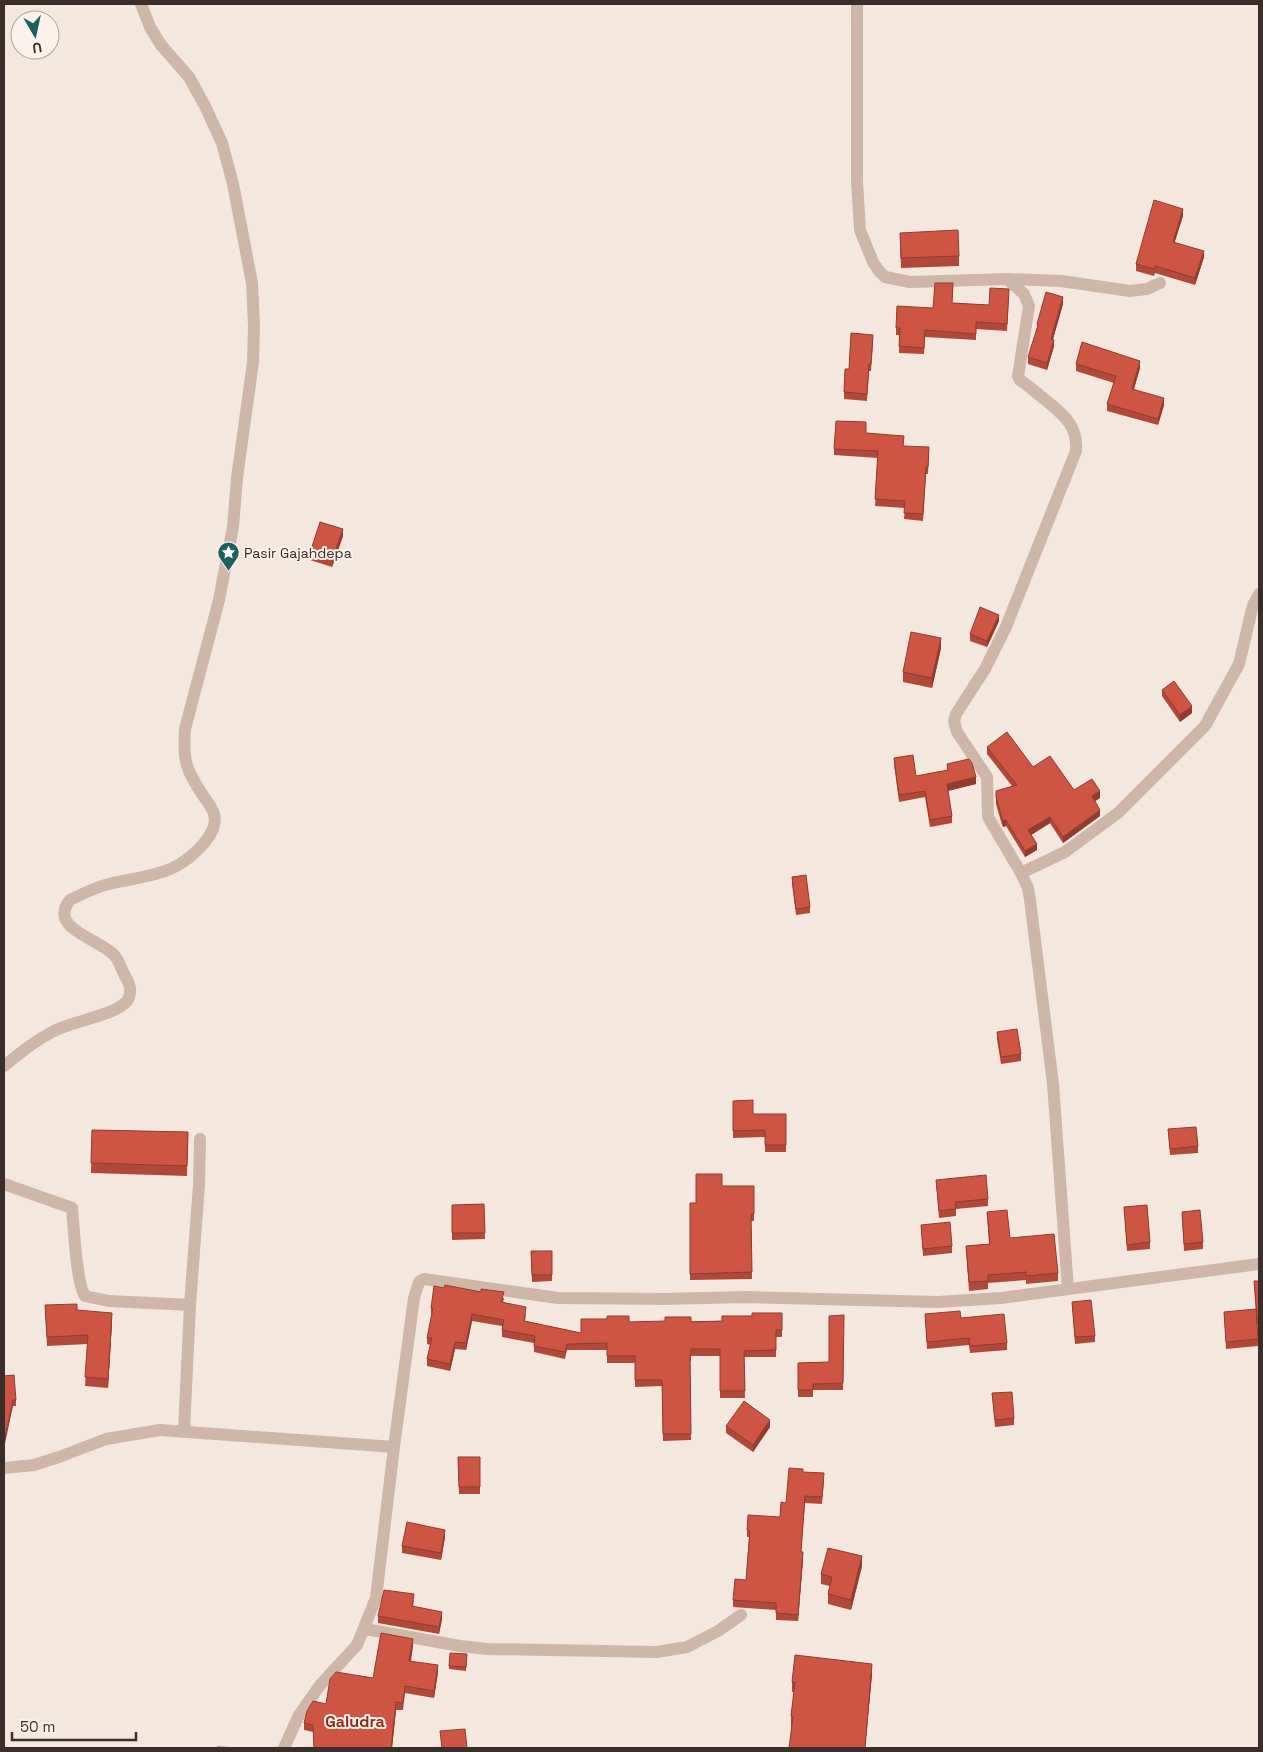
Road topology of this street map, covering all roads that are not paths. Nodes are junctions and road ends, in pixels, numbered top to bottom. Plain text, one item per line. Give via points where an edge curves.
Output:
1 (141, 4) edge
2 (857, 4) edge
3 (1007, 279) junction
4 (1160, 283) dead end
5 (1259, 594) edge
6 (1021, 873) junction
7 (4, 1066) edge
8 (200, 1139) dead end
9 (4, 1184) edge
10 (1259, 1264) edge
11 (1068, 1289) junction
12 (190, 1305) junction
13 (184, 1431) junction
14 (394, 1447) junction
15 (4, 1468) edge
16 (741, 1615) dead end
17 (365, 1629) junction
18 (284, 1748) edge

1 - 7 street via 157,39 189,76 222,143 252,283 253,362 233,527 219,600 185,729 184,760 214,813 214,827 189,859 166,871 107,884 70,900 64,913 66,922 115,956 130,985 131,994 116,1008 55,1030
2 - 3 street via 860,230 874,262 885,277 910,282
3 - 4 street via 1061,281 1130,291
3 - 6 street via 1024,294 1029,306 1018,376 1069,421 1076,444 996,650 954,721 957,732 987,777 989,820
5 - 6 street via 1253,605 1239,664 1205,726 1118,813 1065,852
6 - 11 street via 1030,900 1053,1084
8 - 12 street via 200,1186
9 - 12 street via 72,1208 84,1296 109,1301
10 - 11 street
11 - 14 street via 938,1302 746,1296 558,1298 424,1279 419,1282 414,1298
12 - 13 street
13 - 14 street
13 - 15 street via 160,1430 106,1439 59,1458
14 - 17 street via 376,1598
16 - 17 street via 687,1647 657,1652 488,1649
17 - 18 street via 357,1645 321,1684 299,1715

